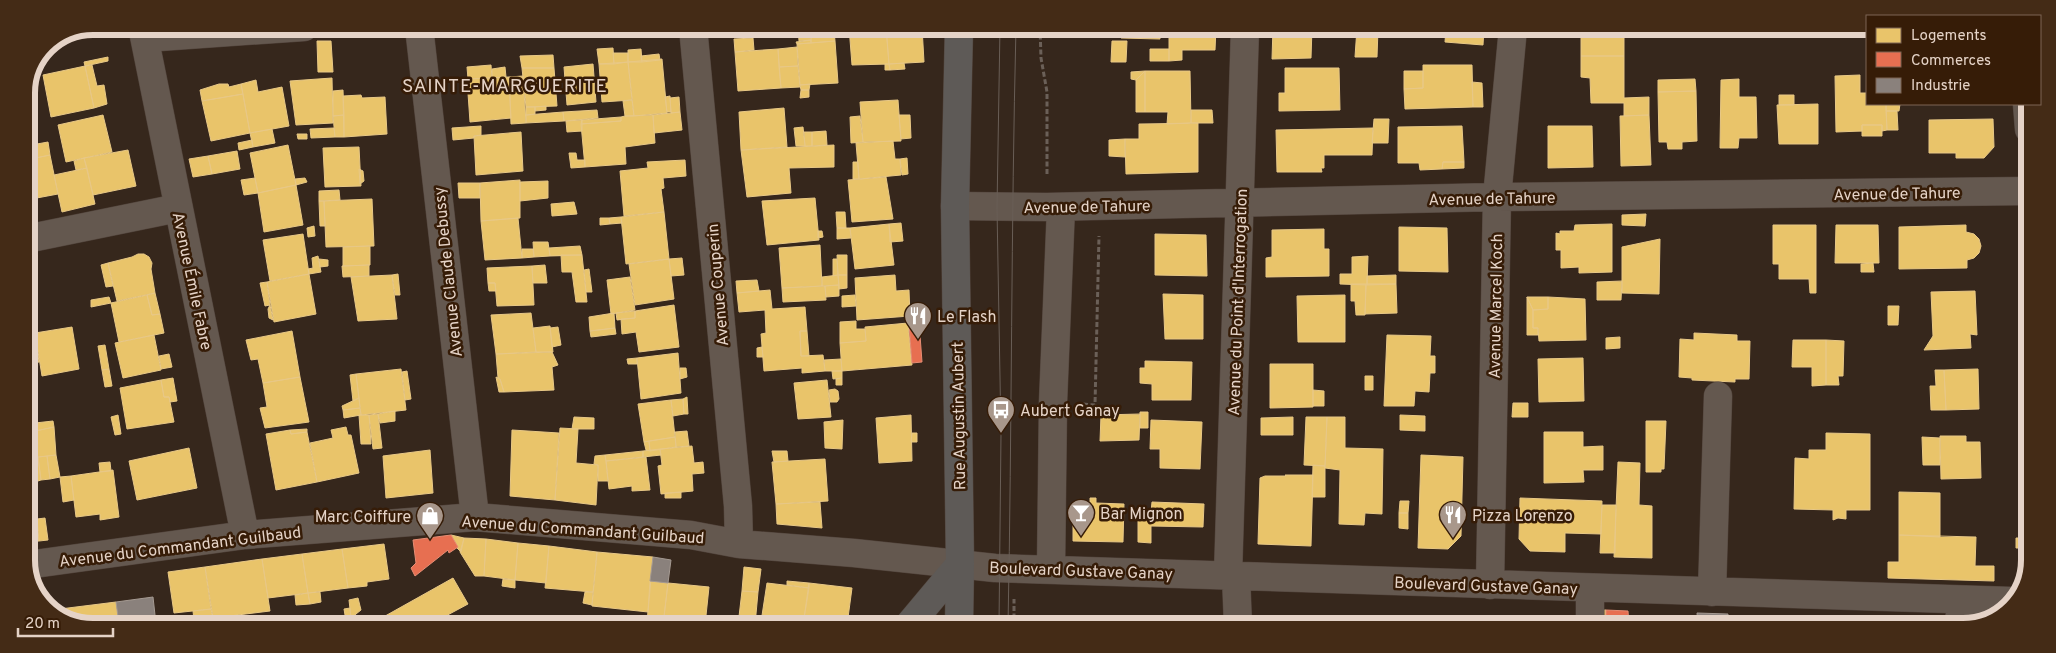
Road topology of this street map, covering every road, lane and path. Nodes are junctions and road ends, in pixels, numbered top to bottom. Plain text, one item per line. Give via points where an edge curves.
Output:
1 (145, 35) edge
2 (420, 35) edge
3 (694, 35) edge
4 (959, 35) edge
5 (1245, 35) edge
6 (1512, 35) edge
7 (2021, 191) edge
8 (1497, 197) junction
9 (1240, 203) junction
10 (955, 206) junction
11 (1099, 206) junction
12 (1061, 207) junction
13 (178, 208) junction
14 (35, 236) edge
15 (1718, 396) dead end
16 (1053, 403) junction
17 (476, 517) junction
18 (245, 536) junction
19 (739, 544) junction
20 (35, 564) edge
21 (960, 564) junction
22 (1051, 569) junction
23 (1232, 576) junction
24 (1490, 585) junction
25 (1590, 588) junction
26 (1712, 592) junction
27 (1962, 600) junction
28 (2004, 601) edge
29 (1014, 602) dead end
30 (915, 618) edge
31 (959, 618) edge
32 (1014, 618) edge
33 (1237, 618) edge
34 (1590, 618) edge
35 (1959, 618) edge

1 - 13 street, Avenue Émile Fabre
2 - 17 street, Avenue Claude Debussy
3 - 19 street, Avenue Couperin
4 - 10 main road, Rue Augustin Aubert
5 - 9 street, Avenue du Point d'Interrogation
6 - 8 street, Avenue Marcel Koch
7 - 8 street, Avenue de Tahure
8 - 9 street, Avenue de Tahure
8 - 24 street, Avenue Marcel Koch
9 - 11 street, Avenue de Tahure
9 - 23 street, Avenue du Point d'Interrogation
10 - 12 street, Avenue de Tahure
10 - 21 main road, Rue Augustin Aubert
11 - 12 street, Avenue de Tahure
11 - 16 path via 1096,405
12 - 16 street
13 - 14 street
13 - 18 street, Avenue Émile Fabre
15 - 26 street
16 - 22 street
17 - 18 street, Avenue du Commandant Guilbaud
17 - 19 street, Avenue du Commandant Guilbaud via 691,535
18 - 20 street, Avenue du Commandant Guilbaud
19 - 21 street, Avenue du Commandant Guilbaud
21 - 22 street, Boulevard Gustave Ganay
21 - 30 main road
21 - 31 main road, Rue Augustin Aubert
22 - 23 street, Boulevard Gustave Ganay
23 - 24 street, Boulevard Gustave Ganay
23 - 33 street, Avenue du Point d'Interrogation
24 - 25 street, Boulevard Gustave Ganay
25 - 26 street, Boulevard Gustave Ganay
25 - 34 street
26 - 27 street, Boulevard Gustave Ganay
27 - 28 street, Boulevard Gustave Ganay
27 - 35 street
29 - 32 path

